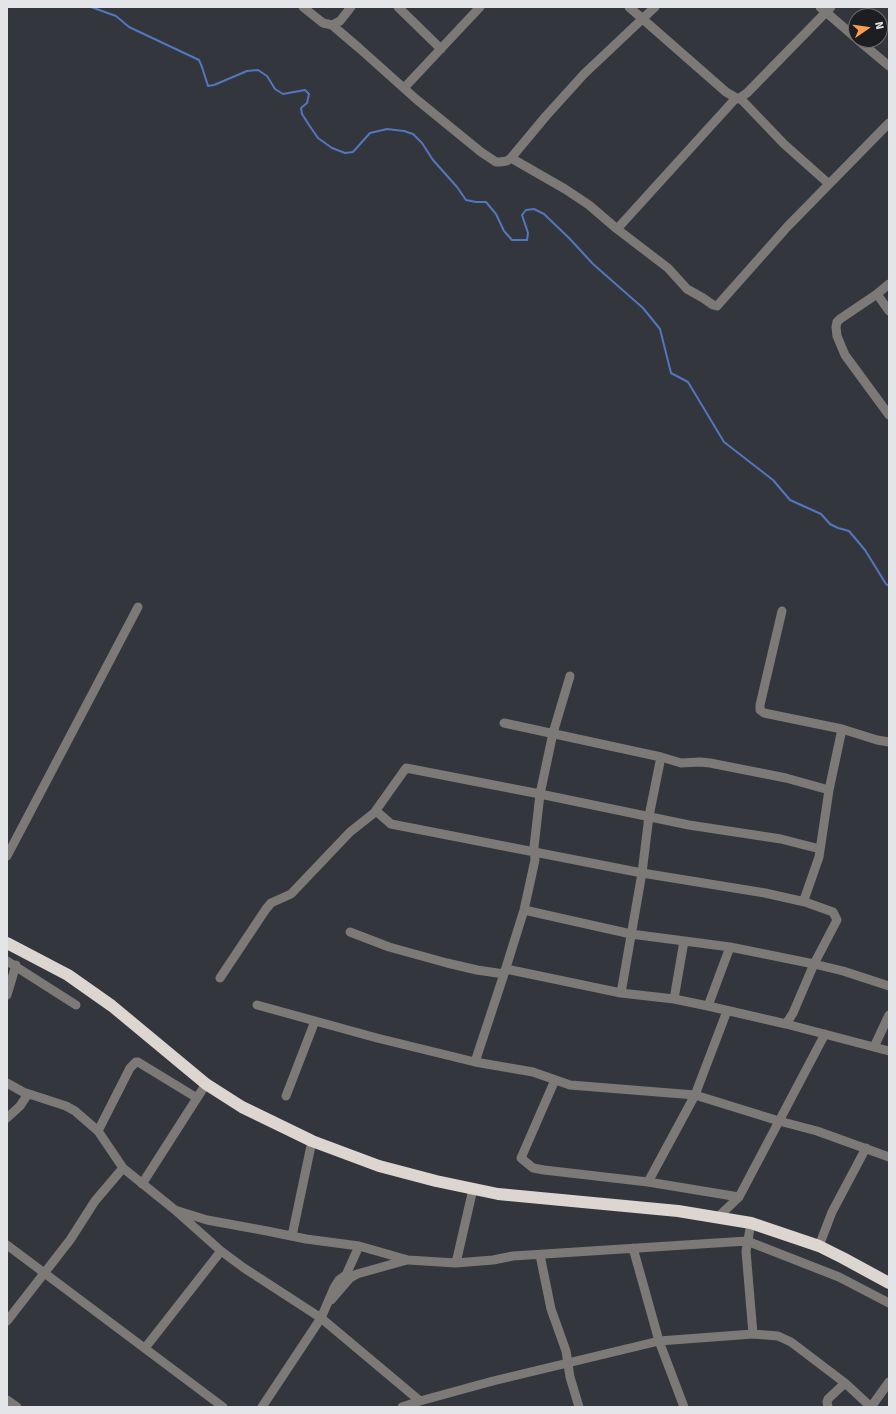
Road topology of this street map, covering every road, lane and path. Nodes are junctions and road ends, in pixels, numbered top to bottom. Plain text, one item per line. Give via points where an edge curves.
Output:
1 (303, 7) edge
2 (351, 7) edge
3 (398, 7) edge
4 (480, 7) edge
5 (629, 7) edge
6 (655, 7) edge
7 (826, 9) edge
8 (642, 18) junction
9 (332, 26) junction
10 (848, 30) edge
11 (868, 48) edge
12 (441, 49) junction
13 (889, 66) edge
14 (404, 88) junction
15 (738, 98) junction
16 (889, 123) edge
17 (511, 158) junction
18 (829, 184) junction
19 (617, 229) junction
20 (889, 284) edge
21 (877, 294) junction
22 (889, 311) edge
23 (889, 415) edge
24 (138, 607) dead end
25 (782, 611) dead end
26 (570, 676) dead end
27 (504, 723) dead end
28 (842, 729) junction
29 (552, 734) junction
30 (889, 742) edge
31 (660, 757) junction
32 (829, 790) junction
33 (540, 794) junction
34 (376, 811) junction
35 (649, 816) junction
36 (820, 849) junction
37 (534, 852) junction
38 (7, 856) edge
39 (642, 873) junction
40 (805, 902) junction
41 (524, 910) junction
42 (350, 932) dead end
43 (631, 934) junction
44 (684, 941) junction
45 (7, 943) edge
46 (730, 947) junction
47 (7, 961) edge
48 (814, 964) junction
49 (16, 965) junction
50 (505, 971) junction
51 (220, 978) dead end
52 (889, 986) edge
53 (621, 993) junction
54 (7, 996) edge
55 (674, 999) junction
56 (76, 1005) dead end
57 (257, 1005) dead end
58 (708, 1006) junction
59 (727, 1011) junction
60 (889, 1015) edge
61 (315, 1021) junction
62 (786, 1024) junction
63 (825, 1034) junction
64 (874, 1047) junction
65 (889, 1051) edge
66 (475, 1062) junction
67 (555, 1080) junction
68 (7, 1083) edge
69 (206, 1084) junction
70 (28, 1094) junction
71 (695, 1095) junction
72 (286, 1096) dead end
73 (197, 1098) junction
74 (7, 1118) edge
75 (779, 1121) junction
76 (98, 1131) junction
77 (312, 1141) junction
78 (866, 1148) junction
79 (889, 1158) edge
80 (123, 1168) junction
81 (648, 1182) junction
82 (142, 1184) junction
83 (473, 1189) junction
84 (739, 1197) junction
85 (175, 1210) junction
86 (718, 1217) junction
87 (752, 1223) junction
88 (292, 1236) junction
89 (747, 1241) junction
90 (7, 1245) edge
91 (360, 1246) junction
92 (819, 1246) junction
93 (633, 1248) junction
94 (221, 1251) junction
95 (540, 1255) junction
96 (408, 1260) junction
97 (456, 1263) junction
98 (45, 1272) junction
99 (348, 1277) junction
100 (889, 1283) edge
101 (889, 1303) edge
102 (321, 1318) junction
103 (7, 1321) edge
104 (753, 1334) junction
105 (659, 1341) junction
106 (145, 1348) junction
107 (568, 1362) junction
108 (889, 1382) edge
109 (846, 1383) junction
110 (7, 1400) edge
111 (420, 1401) junction
112 (17, 1407) edge
113 (223, 1407) edge
114 (262, 1407) edge
115 (402, 1407) edge
116 (579, 1407) edge
117 (684, 1407) edge
118 (828, 1407) edge

1 - 9 street via 323,23
2 - 9 street via 340,21
3 - 12 street
4 - 12 street
5 - 8 street
6 - 8 street
7 - 10 street
7 - 15 street
8 - 15 street via 726,92
8 - 17 street via 584,74
9 - 14 street
11 - 13 street
12 - 14 street
14 - 17 street via 496,162
15 - 18 street
15 - 19 street
16 - 18 street
17 - 19 street via 565,189
18 - 19 street via 717,306 687,289 668,268
20 - 21 street
21 - 22 street
21 - 23 street via 840,319 836,328 845,355
24 - 38 street
25 - 28 street via 760,710 764,713
26 - 29 street
27 - 29 street
28 - 30 street
28 - 32 street
29 - 31 street
29 - 33 street
31 - 32 street via 681,763 710,763
31 - 35 street
32 - 36 street
33 - 34 street via 406,768
33 - 35 street
33 - 37 street
34 - 37 street via 392,824
34 - 51 street via 350,832 291,894 271,903
35 - 36 street via 689,825 758,834
35 - 39 street
36 - 40 street
37 - 39 street
37 - 41 street via 535,860
39 - 40 street
39 - 43 street
40 - 48 street via 833,912 837,920
41 - 43 street
41 - 50 street
42 - 50 street via 389,947 432,959 478,970
43 - 44 street
43 - 53 street
44 - 46 street
44 - 55 street
45 - 69 highway via 68,975 112,1006
46 - 48 street
46 - 58 street
47 - 49 street
48 - 52 street
48 - 62 street
49 - 54 street
49 - 56 street
50 - 53 street
50 - 66 street
53 - 55 street
55 - 58 street
57 - 61 street
58 - 59 street
59 - 62 street
59 - 71 street
60 - 64 street
61 - 66 street
61 - 72 street
62 - 63 street
63 - 64 street
63 - 75 street
64 - 65 street
66 - 67 street via 532,1072
67 - 71 street via 570,1085
67 - 81 street via 521,1158 533,1168
68 - 70 street
69 - 73 street
69 - 77 highway via 242,1107
70 - 74 street
70 - 76 street via 66,1106
71 - 75 street
71 - 81 street
73 - 76 street via 136,1062 130,1068
73 - 82 street
75 - 78 street
75 - 84 street
76 - 80 street
77 - 83 highway via 379,1166
77 - 88 street
78 - 79 street
78 - 92 street via 832,1212
80 - 82 street
80 - 98 street via 95,1201 70,1240
81 - 84 street
82 - 85 street
83 - 86 highway via 498,1194
83 - 97 street
84 - 86 street
85 - 88 street via 207,1220
85 - 94 street
86 - 87 highway
87 - 89 street
87 - 92 highway
88 - 91 street
89 - 93 street
89 - 101 street via 839,1277
89 - 104 street via 746,1261
90 - 98 street
91 - 96 street
91 - 99 street
92 - 100 highway
93 - 95 street
93 - 105 street
94 - 102 street
94 - 106 street
95 - 97 street
95 - 107 street via 551,1309
96 - 97 street
96 - 99 street
98 - 103 street
98 - 106 street
99 - 102 street via 327,1303
102 - 111 street
102 - 114 street
104 - 105 street
104 - 109 street via 784,1338
105 - 107 street
105 - 117 street
106 - 113 street
107 - 111 street
107 - 116 street
108 - 109 street via 871,1407
109 - 118 street via 828,1399
110 - 112 street
111 - 115 street

